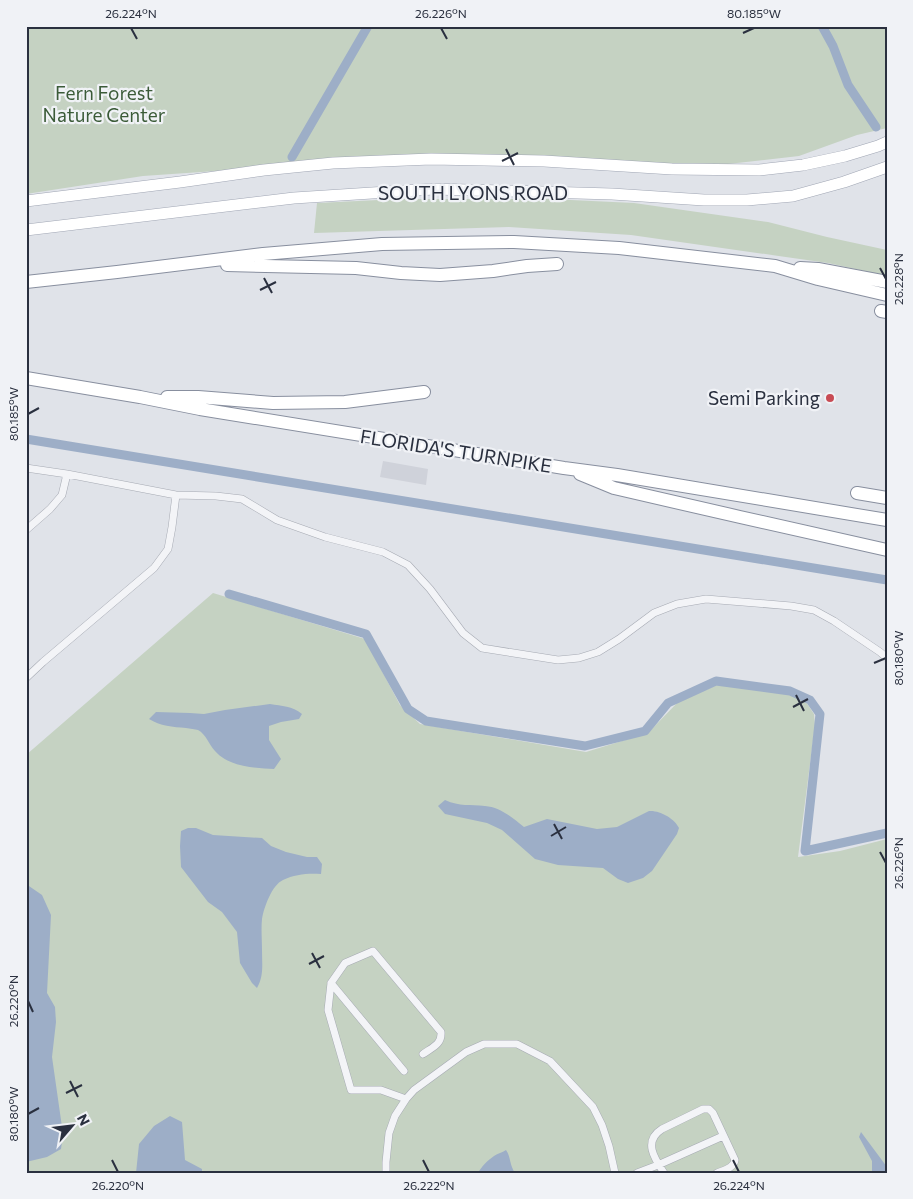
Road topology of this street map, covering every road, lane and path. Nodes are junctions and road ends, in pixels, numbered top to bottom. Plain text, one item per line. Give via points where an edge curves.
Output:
1 (887, 142) edge
2 (887, 167) edge
3 (26, 201) edge
4 (26, 230) edge
5 (208, 261) junction
6 (557, 264) dead end
7 (775, 266) junction
8 (26, 282) edge
9 (887, 282) edge
10 (887, 295) edge
11 (26, 378) edge
12 (424, 392) dead end
13 (140, 397) junction
14 (26, 468) edge
15 (564, 468) junction
16 (67, 474) junction
17 (857, 492) dead end
18 (176, 495) junction
19 (887, 498) edge
20 (887, 520) edge
21 (26, 530) edge
22 (887, 550) edge
23 (887, 658) edge
24 (26, 678) edge
25 (331, 983) junction
26 (424, 1054) dead end
27 (404, 1071) dead end
28 (406, 1099) junction
29 (723, 1136) junction
30 (658, 1165) junction
31 (386, 1173) edge
32 (615, 1173) edge
33 (637, 1173) edge
34 (664, 1173) edge
35 (718, 1173) edge

1 - 3 main road, SOUTH LYONS ROAD via 845,156 759,170 431,159 334,163
2 - 4 main road, SOUTH LYONS ROAD via 793,196 747,200 434,189 294,198
5 - 6 highway via 228,265 327,267 440,275
5 - 7 highway via 382,244 514,242 619,248
5 - 8 highway
7 - 9 highway via 818,269
7 - 10 highway
11 - 13 highway, FLORIDA'S TURNPIKE
12 - 13 highway via 345,402 273,403 198,397
13 - 15 highway, FLORIDA'S TURNPIKE
14 - 16 street
15 - 20 highway, FLORIDA'S TURNPIKE
15 - 22 highway via 614,488
16 - 18 street
16 - 21 street via 62,495
17 - 19 highway
18 - 23 street via 242,499 277,520 382,552 408,564 463,633 482,648 558,660 579,658 598,652 654,613 677,604 706,599 814,610
18 - 24 street via 168,549 154,568
25 - 26 street via 345,963 372,951 441,1032 439,1042
25 - 27 street
25 - 28 street via 328,1010 351,1090 381,1090
28 - 31 street via 389,1133
28 - 32 street via 466,1052 484,1044 517,1044 550,1061 592,1107 602,1125
29 - 30 street
29 - 30 street via 713,1113 704,1109 656,1133 651,1147
29 - 35 street via 735,1160 732,1166
30 - 33 street
30 - 34 street

